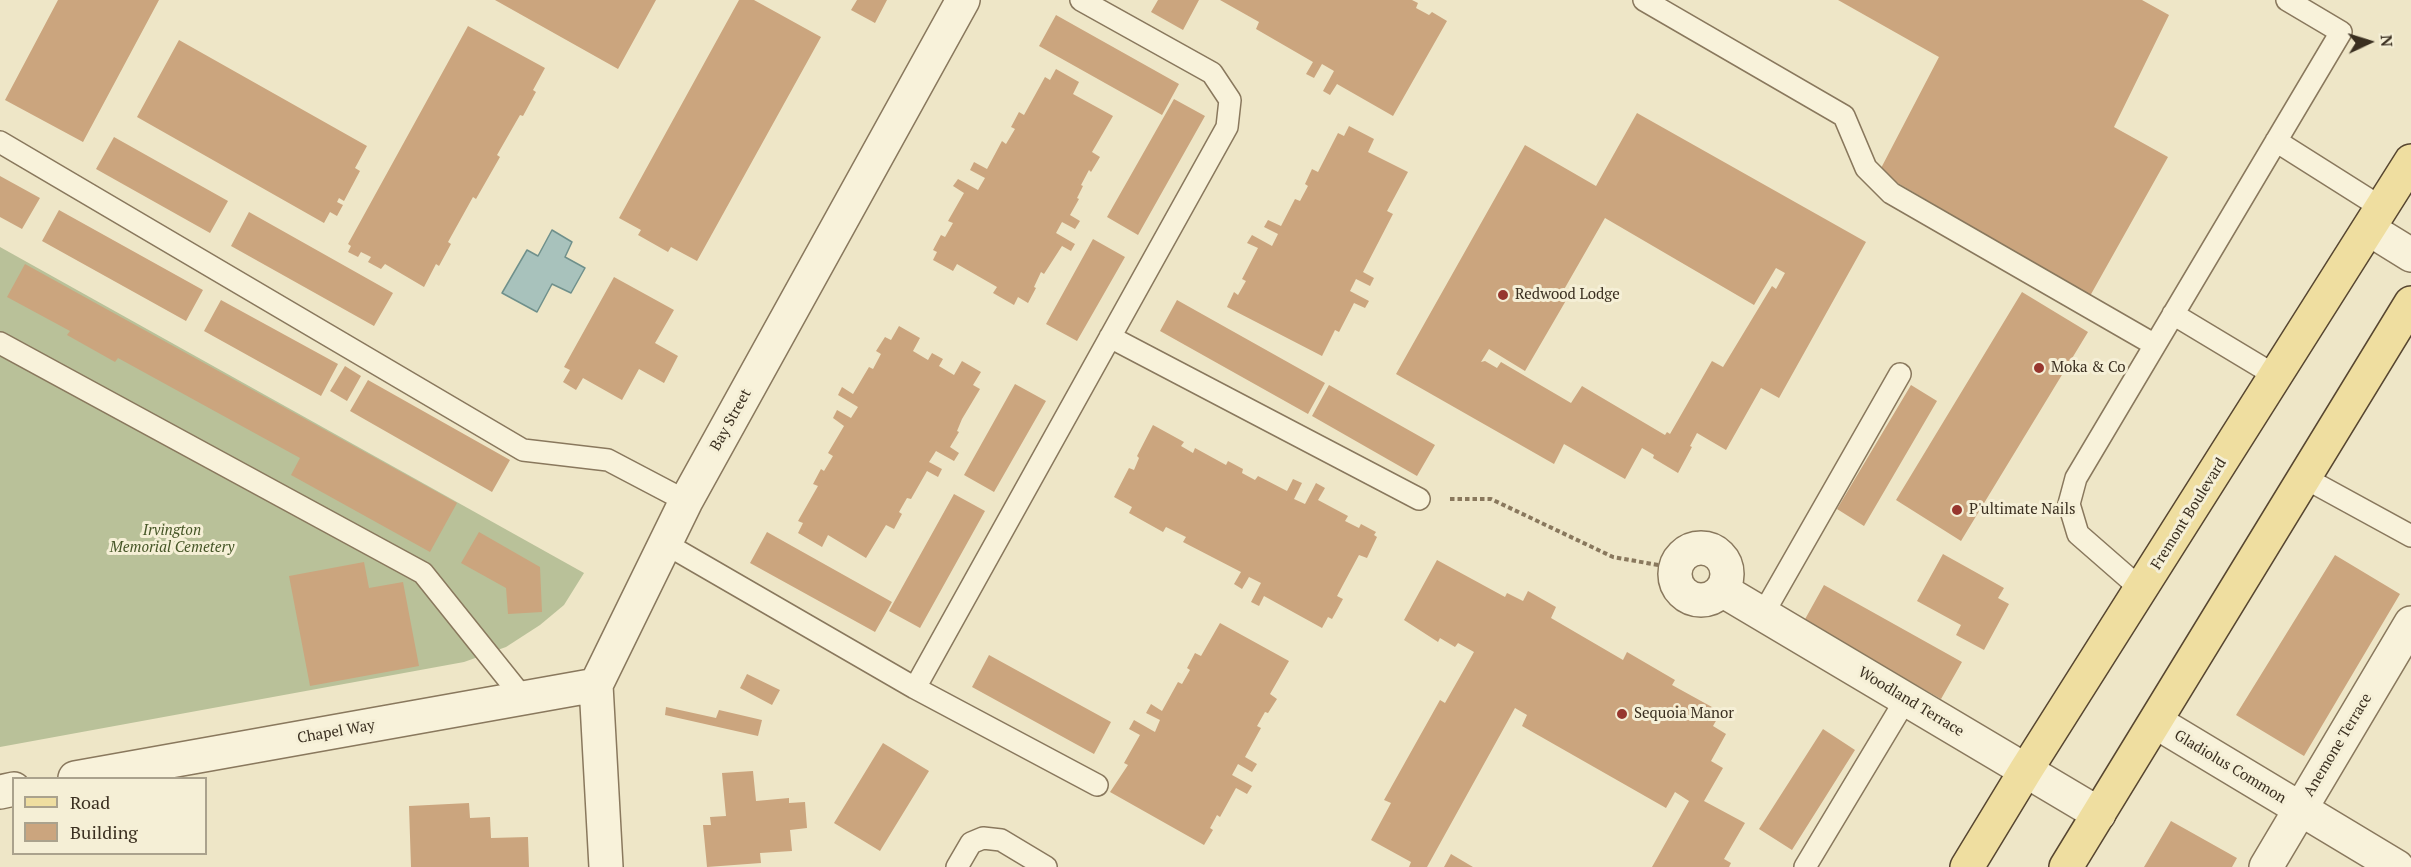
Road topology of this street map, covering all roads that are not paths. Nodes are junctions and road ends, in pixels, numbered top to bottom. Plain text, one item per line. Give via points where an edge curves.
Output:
1 (963, 0) edge
2 (1081, 0) edge
3 (1644, 0) edge
4 (2287, 0) edge
5 (2276, 141) junction
6 (0, 142) edge
7 (2411, 161) edge
8 (2376, 218) junction
9 (2411, 255) edge
10 (2411, 303) edge
11 (2173, 314) junction
12 (1110, 337) junction
13 (0, 343) edge
14 (2155, 345) junction
15 (1900, 374) dead end
16 (2276, 376) junction
17 (2305, 478) junction
18 (1419, 499) road end
19 (686, 501) junction
20 (2411, 536) edge
21 (666, 544) junction
22 (1675, 568) road end
23 (2141, 589) junction
24 (1762, 614) junction
25 (2411, 622) edge
26 (596, 685) junction
27 (915, 688) junction
28 (524, 699) junction
29 (1906, 699) junction
30 (2156, 722) junction
31 (2026, 770) junction
32 (81, 777) edge
33 (1097, 785) dead end
34 (2301, 809) junction
35 (2099, 814) junction
36 (606, 867) edge
37 (957, 867) edge
38 (1046, 867) edge
39 (1805, 867) edge
40 (1967, 867) edge
41 (2066, 867) edge
42 (2266, 867) edge
43 (2397, 867) edge

1 - 19 street, Bay Street
2 - 12 lane via 1212,72 1230,100 1227,127
3 - 14 lane via 1844,116 1866,168 1892,193
4 - 5 lane via 2341,32
5 - 8 lane
5 - 11 lane
6 - 19 lane via 523,450 608,460
7 - 8 main road, Fremont Boulevard
8 - 9 street
8 - 16 main road, Fremont Boulevard
10 - 17 main road
11 - 14 lane
11 - 16 lane
12 - 18 lane
12 - 27 lane
13 - 28 lane via 423,573
14 - 23 lane via 2076,478 2069,504 2078,534
15 - 24 lane
16 - 23 main road, Fremont Boulevard
17 - 20 lane
17 - 30 main road
19 - 21 street, Bay Street
21 - 26 street, Bay Street
21 - 27 lane
22 - 24 street, Woodland Terrace via 1686,552 1706,548 1716,553 1726,570 1722,590
23 - 31 main road, Fremont Boulevard
24 - 29 street, Woodland Terrace
25 - 34 street, Anemone Terrace
26 - 28 street, Chapel Way
26 - 36 street, Bay Street
27 - 33 lane
28 - 32 street, Chapel Way
29 - 31 street, Woodland Terrace
29 - 39 lane
30 - 34 street, Gladiolus Common
30 - 35 main road
31 - 35 street, Woodland Terrace
31 - 40 main road, Fremont Boulevard
34 - 42 street, Anemone Terrace
34 - 43 street, Gladiolus Common
35 - 41 main road
37 - 38 lane via 971,843 983,838 1001,840

